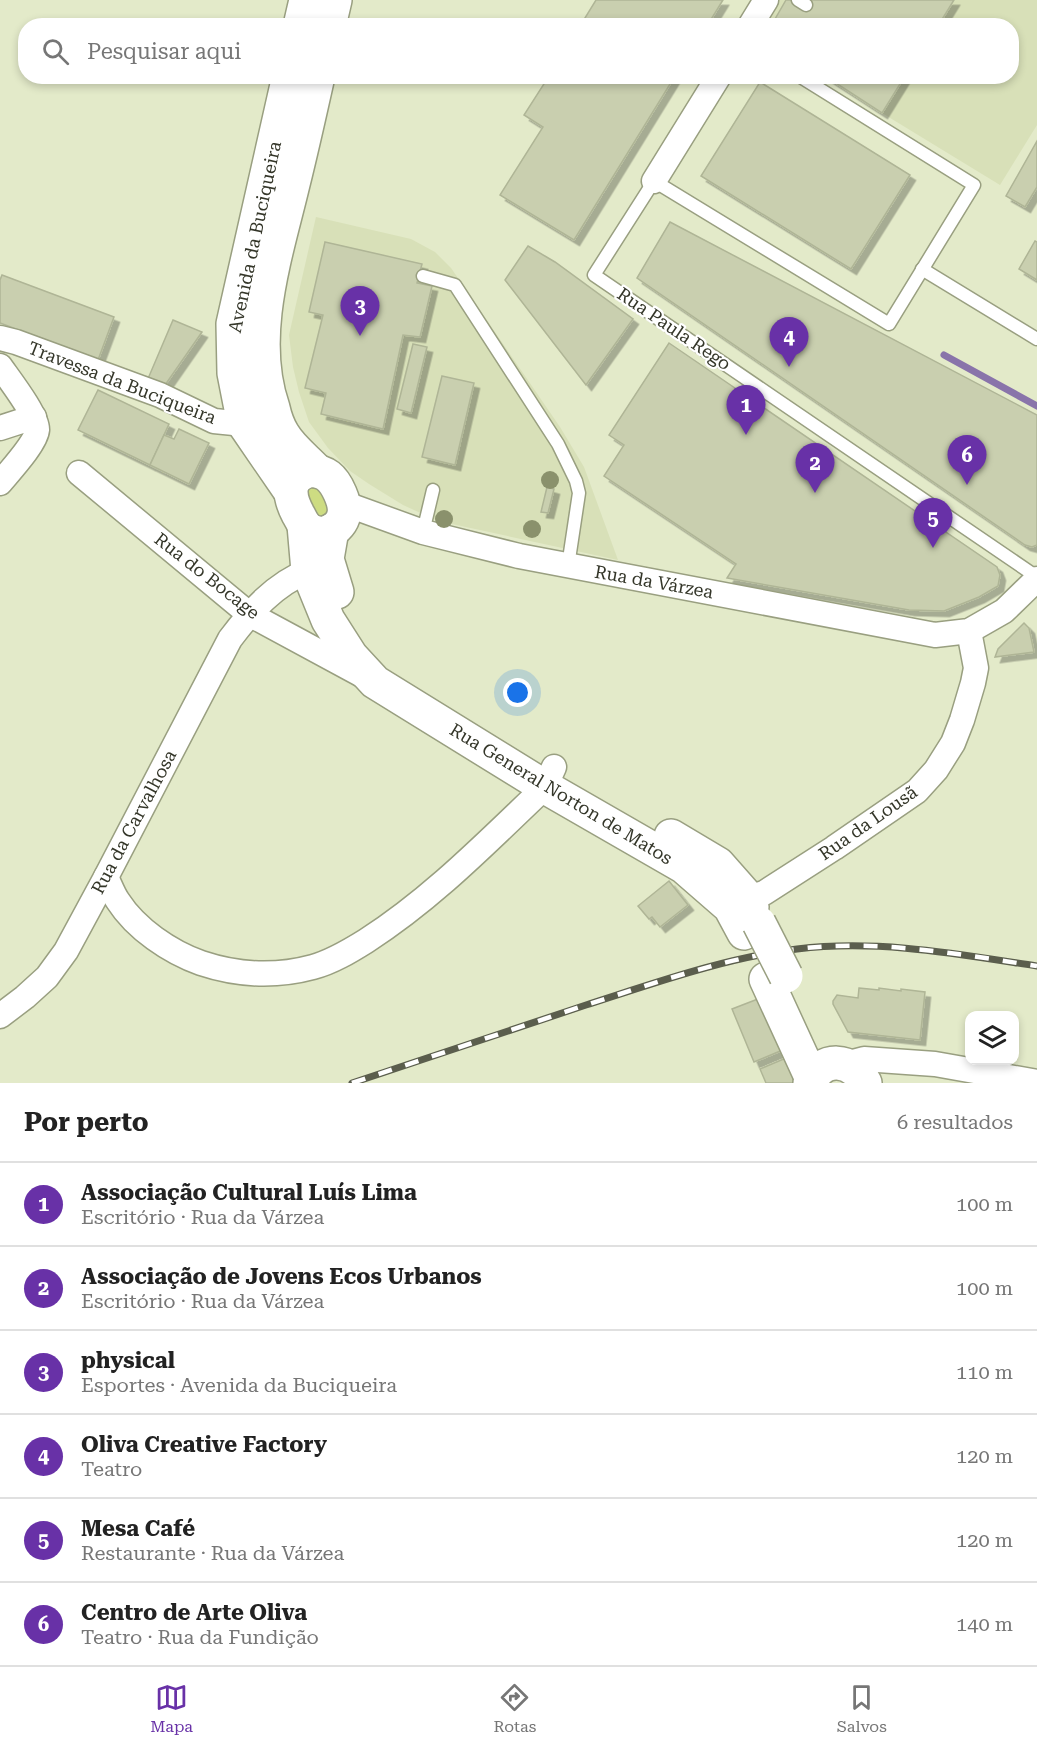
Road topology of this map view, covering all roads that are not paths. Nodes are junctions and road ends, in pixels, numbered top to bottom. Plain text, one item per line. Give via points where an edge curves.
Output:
1 (306, 0) edge
2 (335, 0) edge
3 (766, 0) edge
4 (302, 18) edge
5 (331, 18) edge
6 (755, 18) edge
7 (287, 84) edge
8 (316, 84) edge
9 (714, 84) edge
10 (812, 84) edge
11 (654, 181) junction
12 (922, 269) junction
13 (423, 276) dead end
14 (0, 338) edge
15 (1037, 339) edge
16 (0, 366) edge
17 (34, 417) junction
18 (244, 424) junction
19 (0, 428) edge
20 (317, 471) junction
21 (79, 473) dead end
22 (0, 483) edge
23 (433, 490) dead end
24 (290, 491) junction
25 (326, 520) junction
26 (423, 532) junction
27 (568, 566) junction
28 (308, 571) junction
29 (1037, 578) edge
30 (249, 614) junction
31 (969, 631) junction
32 (375, 682) junction
33 (549, 777) junction
34 (106, 877) junction
35 (745, 915) junction
36 (0, 1016) edge
37 (831, 1075) edge
38 (1037, 1082) edge

1 - 4 street
2 - 5 street
3 - 6 street
7 - 18 street, Avenida da Buciqueira via 232,324 234,373
8 - 20 street, Avenida da Buciqueira via 271,273 263,354 266,388 283,435
9 - 11 street, Rua Paula Rego
10 - 12 lane via 974,185
11 - 12 lane via 888,324
11 - 29 lane, Rua Paula Rego via 594,275
12 - 15 lane
13 - 27 lane via 455,285 558,444 579,494
14 - 18 street, Travessa da Buciqueira via 160,395 214,421
16 - 17 street
17 - 19 street
17 - 22 street via 37,429 33,441
18 - 24 street, Avenida da Buciqueira
20 - 24 street via 299,475
20 - 25 street, Rua General Norton de Matos via 333,481
21 - 30 street, Rua do Bocage
23 - 26 lane
24 - 25 street, Rua General Norton de Matos via 292,504
25 - 26 street, Rua da Várzea
25 - 28 street, Rua General Norton de Matos
25 - 33 street, Rua General Norton de Matos via 327,559 334,584 343,607 368,644 394,669
26 - 27 street, Rua da Várzea
27 - 31 street, Rua da Várzea via 935,635
28 - 30 street, Rua da Carvalhosa via 294,577
28 - 32 street, Rua General Norton de Matos via 328,620 351,656
29 - 31 street via 1004,610
30 - 32 street, Rua do Bocage
30 - 34 street, Rua da Carvalhosa via 230,639
31 - 35 street, Rua da Lousã via 976,668 973,683 956,735 936,770 917,791 764,893
32 - 33 street, Rua General Norton de Matos
33 - 34 street via 448,879 381,931 346,953 295,971 257,974 216,968 185,957 135,922
33 - 35 street, Rua General Norton de Matos via 684,867
34 - 36 street, Rua da Carvalhosa via 66,951 47,977
35 - 37 street, Rua General Norton de Matos
37 - 38 street via 864,1059 935,1064

